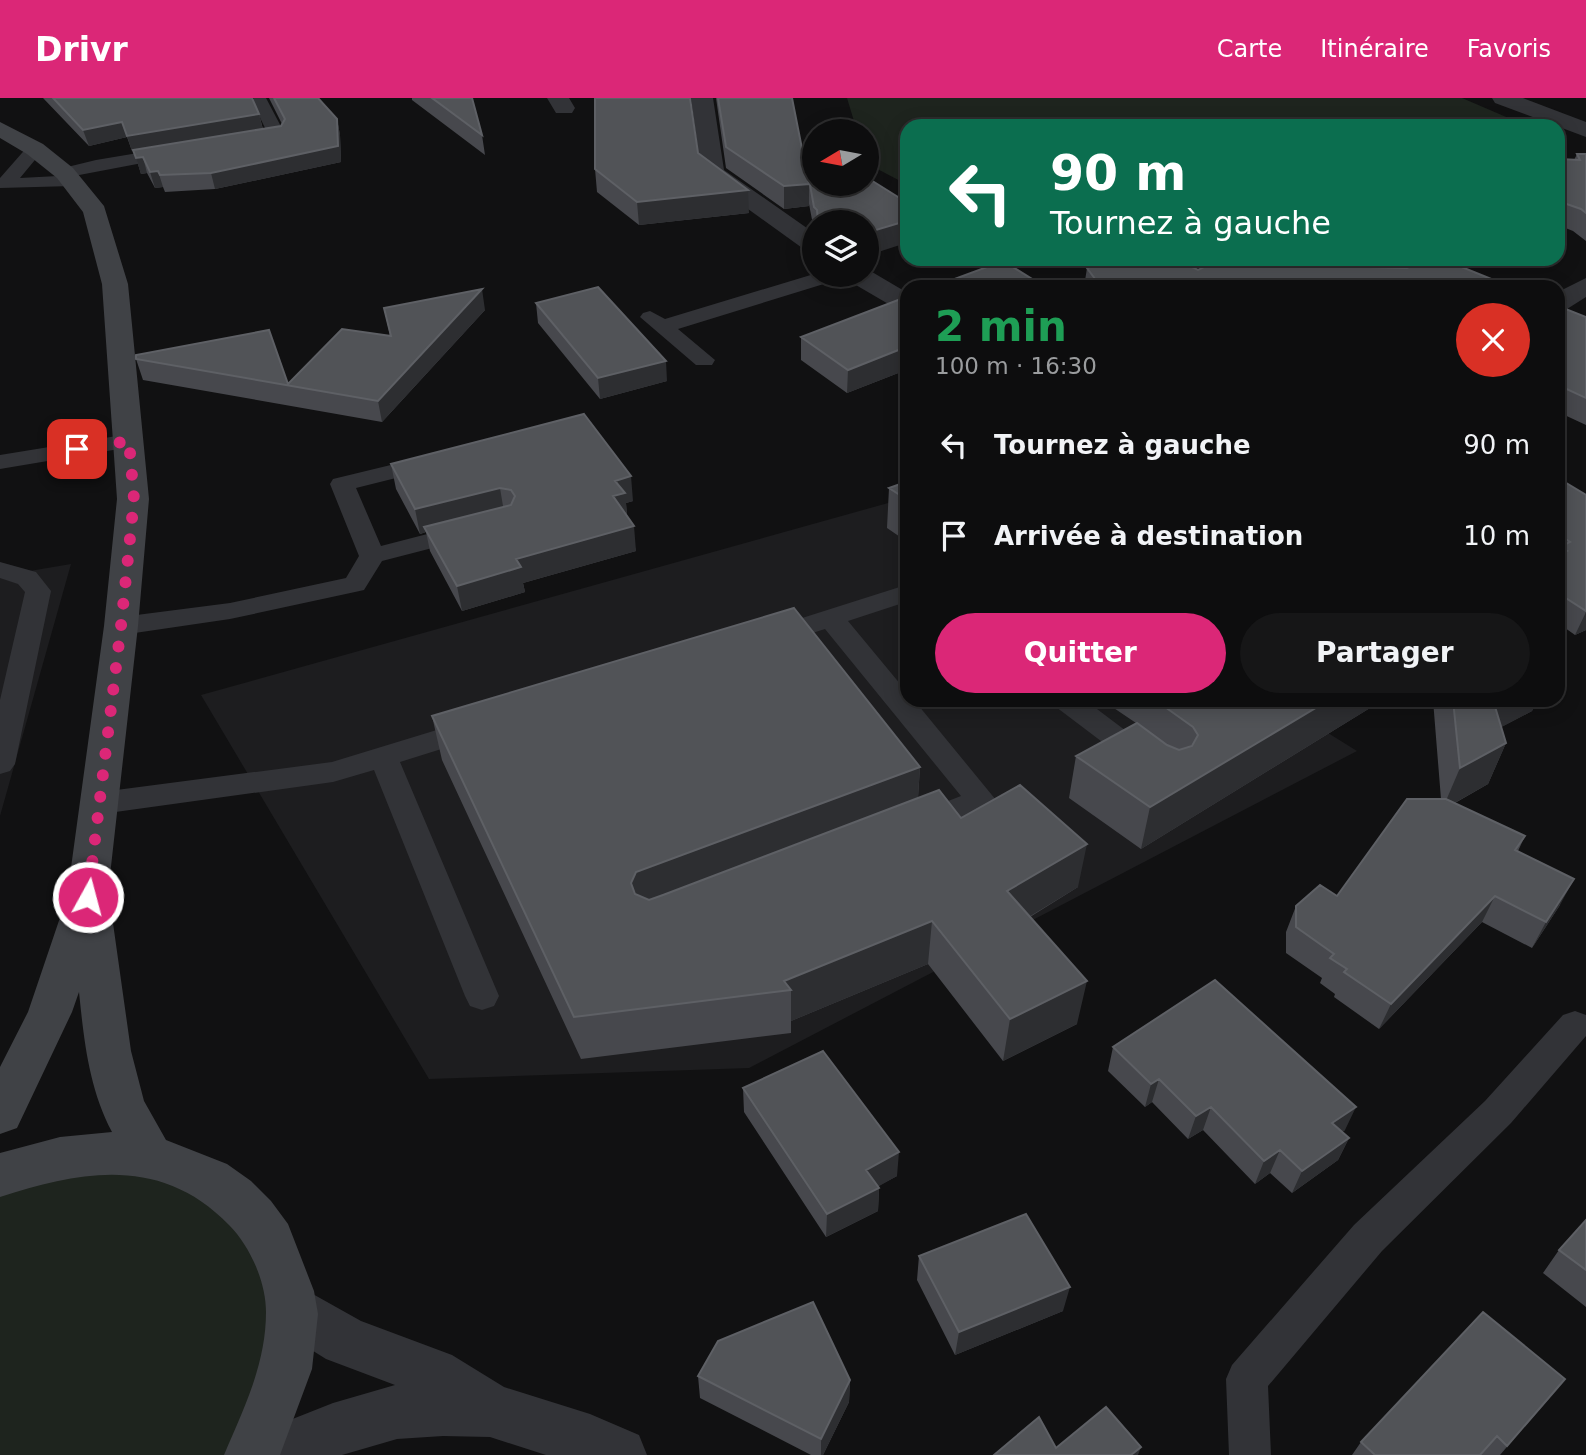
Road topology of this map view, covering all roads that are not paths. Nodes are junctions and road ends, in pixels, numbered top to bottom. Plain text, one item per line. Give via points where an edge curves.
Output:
1 (702, 98) edge
2 (1503, 98) edge
3 (260, 101) dead end
4 (1557, 119) edge
5 (1565, 122) edge
6 (0, 129) edge
7 (1586, 130) edge
8 (225, 144) edge
9 (35, 149) junction
10 (187, 150) edge
11 (68, 177) junction
12 (3, 186) edge
13 (802, 236) edge
14 (802, 283) edge
15 (1586, 286) edge
16 (879, 287) edge
17 (1565, 299) edge
18 (900, 300) edge
19 (704, 360) dead end
20 (129, 441) junction
21 (460, 455) edge
22 (0, 462) edge
23 (492, 525) edge
24 (372, 556) junction
25 (0, 570) edge
26 (900, 595) edge
27 (831, 618) junction
28 (121, 626) junction
29 (738, 647) edge
30 (900, 702) edge
31 (904, 707) edge
32 (1075, 707) edge
33 (501, 720) edge
34 (383, 757) junction
35 (0, 764) edge
36 (1170, 778) edge
37 (101, 803) junction
38 (893, 835) edge
39 (88, 897) junction
40 (482, 996) dead end
41 (1575, 1025) dead end
42 (0, 1114) edge
43 (150, 1156) junction
44 (0, 1175) edge
45 (293, 1310) junction
46 (491, 1410) junction
47 (252, 1455) edge
48 (272, 1455) edge
49 (619, 1455) edge
50 (1250, 1455) edge

1 - 13 street via 713,173
2 - 4 street
3 - 8 lane via 277,136
5 - 7 street
6 - 9 main road
9 - 11 main road
9 - 12 lane
10 - 11 lane via 96,165
11 - 12 lane
11 - 20 main road via 95,211 115,284
14 - 19 lane via 654,321
15 - 17 street
16 - 18 street
20 - 22 lane
20 - 28 main road via 134,499
21 - 24 lane via 342,484
23 - 24 lane
24 - 28 lane via 355,584 230,611
25 - 35 lane via 27,578 37,591
26 - 27 lane
27 - 29 lane
27 - 30 lane
28 - 37 main road
31 - 38 lane via 981,800
32 - 36 lane
33 - 34 lane
34 - 37 lane via 333,772
34 - 40 lane
37 - 39 main road
39 - 42 main road via 50,1012
39 - 43 main road via 108,1051 122,1105
41 - 50 lane via 1498,1112 1368,1238 1247,1379
43 - 44 main road via 100,1153 47,1160
43 - 45 main road via 200,1173 244,1202 274,1244
45 - 46 street via 345,1341 433,1374
45 - 47 main road via 275,1406
46 - 48 street via 395,1413
46 - 49 street

